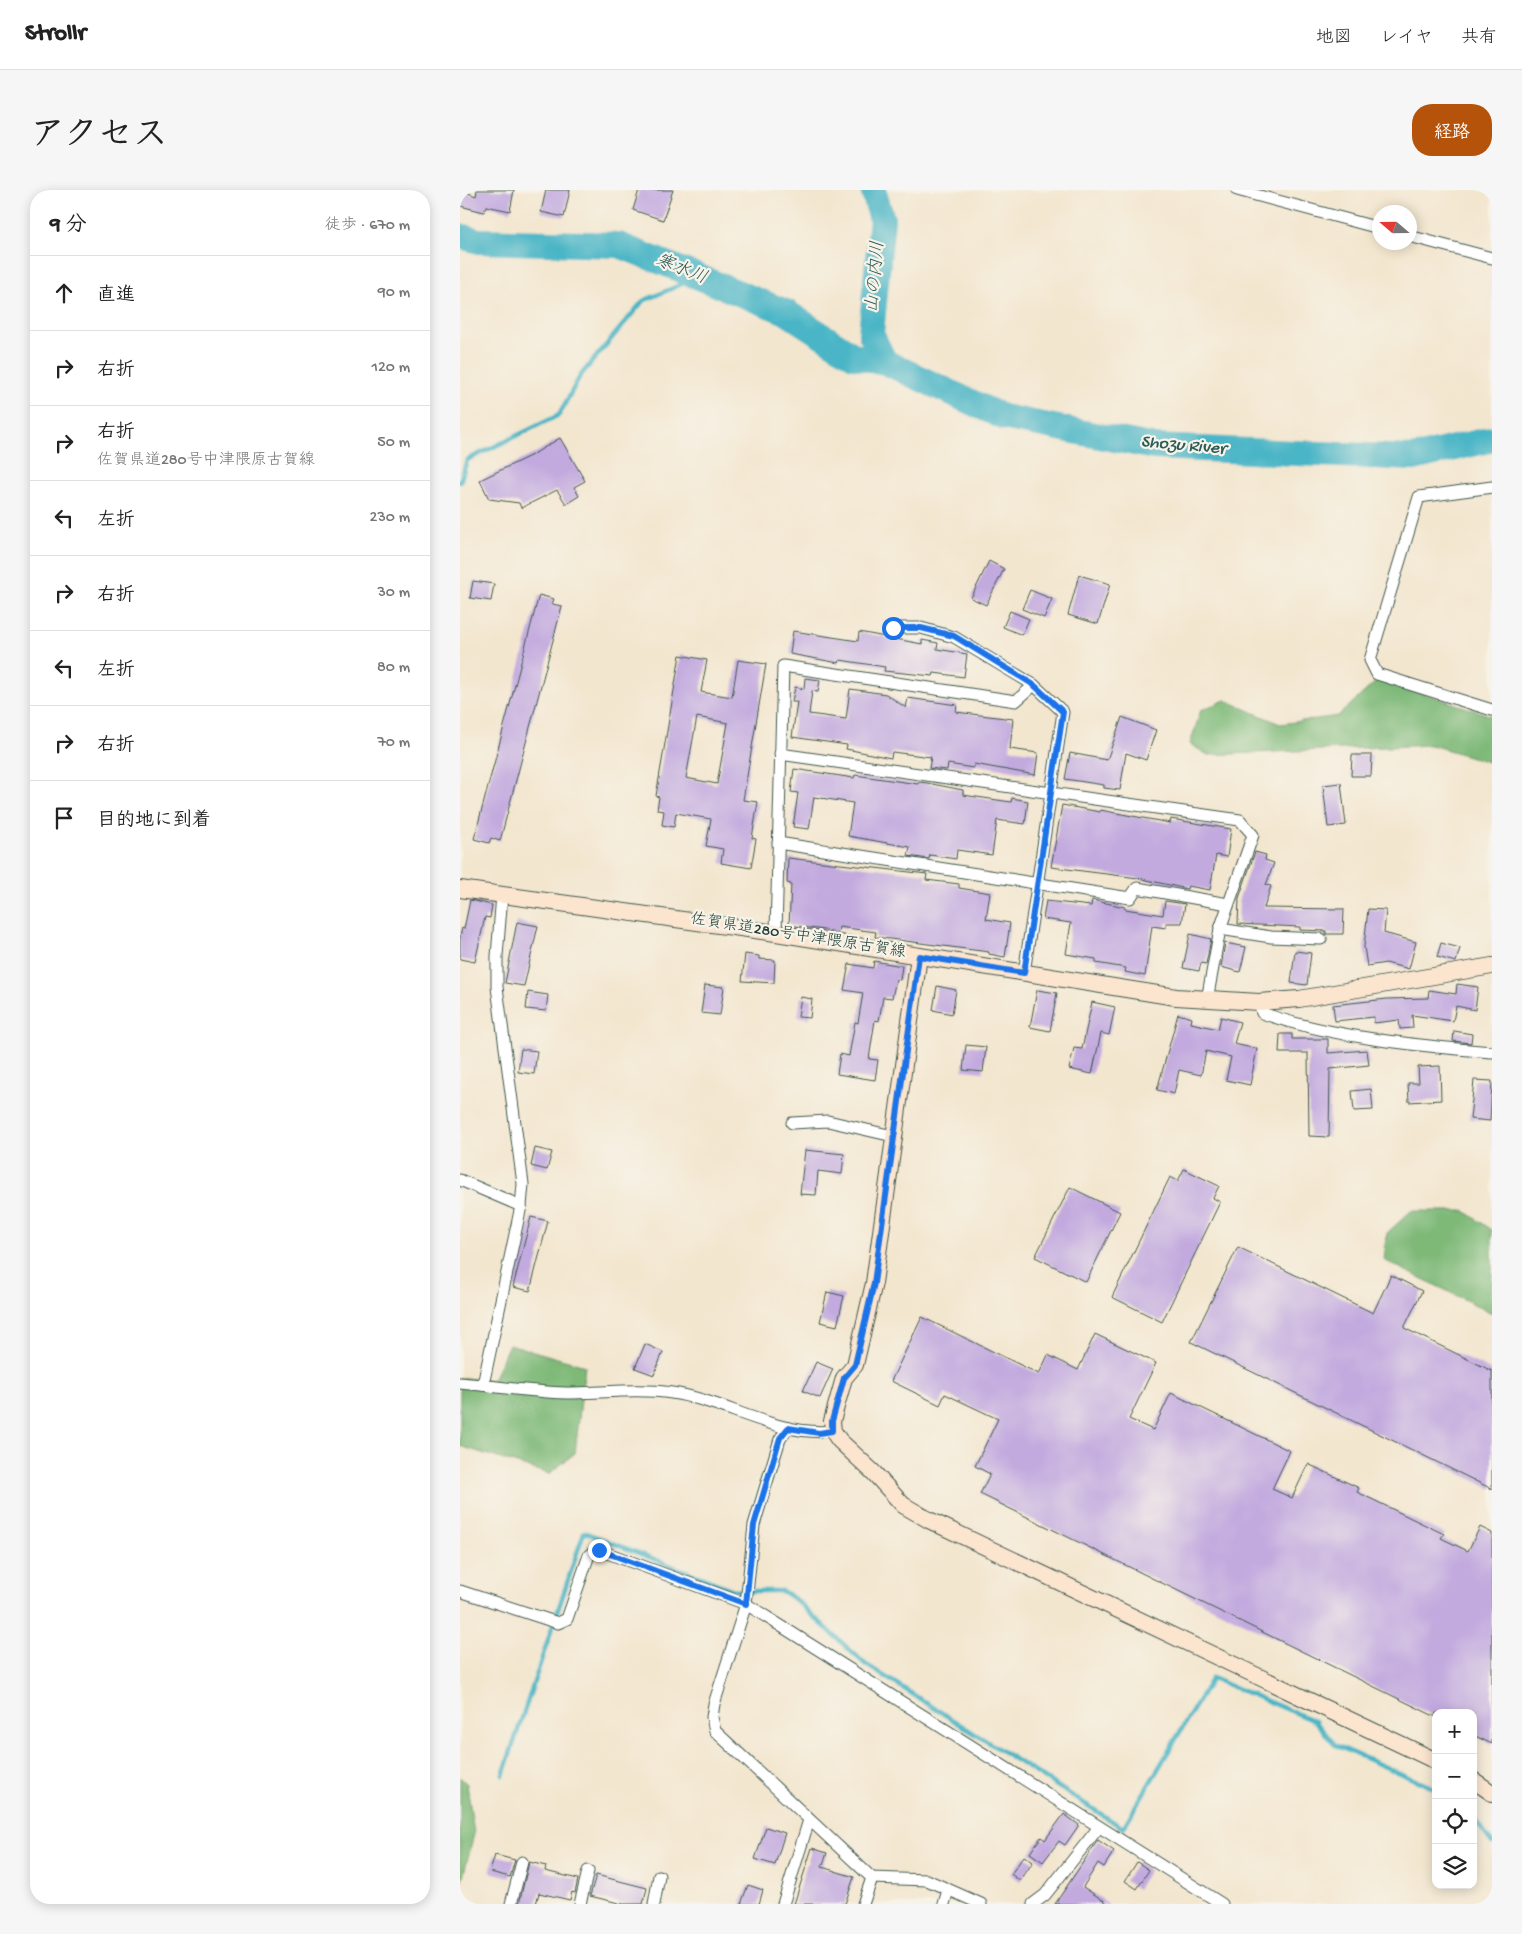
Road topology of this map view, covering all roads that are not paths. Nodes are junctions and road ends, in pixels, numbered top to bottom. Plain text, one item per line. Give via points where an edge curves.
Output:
1 (1238, 190) edge
2 (1372, 226) edge
3 (1417, 238) edge
4 (1492, 258) edge
5 (1492, 487) edge
6 (893, 628) dead end
7 (1034, 685) junction
8 (1492, 710) edge
9 (780, 754) junction
10 (1050, 793) junction
11 (778, 843) junction
12 (1037, 884) junction
13 (460, 889) edge
14 (502, 895) junction
15 (1228, 904) junction
16 (1220, 929) junction
17 (776, 933) junction
18 (1321, 939) dead end
19 (919, 956) junction
20 (1492, 966) edge
21 (1024, 973) junction
22 (1207, 1000) junction
23 (1259, 1002) junction
24 (1492, 1052) edge
25 (792, 1123) dead end
26 (893, 1136) junction
27 (460, 1180) edge
28 (521, 1206) junction
29 (460, 1383) edge
30 (483, 1385) junction
31 (788, 1428) junction
32 (832, 1431) junction
33 (460, 1591) edge
34 (746, 1604) junction
35 (1432, 1759) edge
36 (1477, 1783) edge
37 (1492, 1793) edge
38 (809, 1820) junction
39 (1099, 1827) junction
40 (522, 1862) dead end
41 (588, 1871) dead end
42 (659, 1876) dead end
43 (872, 1878) junction
44 (948, 1890) junction
45 (511, 1904) edge
46 (580, 1904) edge
47 (654, 1904) edge
48 (783, 1904) edge
49 (863, 1904) edge
50 (944, 1904) edge
51 (981, 1904) edge
52 (1033, 1904) edge
53 (1222, 1904) edge

1 - 2 street
3 - 4 street
5 - 8 street via 1420,497 1370,660 1378,674
6 - 7 street via 921,628 954,636
7 - 9 street via 1016,701 783,666
7 - 10 street via 1063,712
9 - 10 street
9 - 11 street
10 - 12 street
10 - 15 street via 1240,820 1253,835
11 - 12 street
11 - 17 street
12 - 15 street via 1130,898 1137,888
12 - 21 street
13 - 14 street, 佐賀県道280号中津隈原古賀線
14 - 17 street, 佐賀県道280号中津隈原古賀線
14 - 28 street via 497,987 523,1184
15 - 16 street
16 - 18 street via 1271,937
16 - 22 street
17 - 19 street, 佐賀県道280号中津隈原古賀線
19 - 21 street, 佐賀県道280号中津隈原古賀線
19 - 26 street
20 - 23 street, 佐賀県道280号中津隈原古賀線 via 1299,999
21 - 22 street, 佐賀県道280号中津隈原古賀線
22 - 23 street, 佐賀県道280号中津隈原古賀線
23 - 24 street via 1262,1012 1288,1022 1446,1048
25 - 26 street via 828,1122
26 - 32 street via 874,1283 855,1365 844,1378
27 - 28 street
28 - 30 street
29 - 30 street
30 - 31 street via 564,1393 670,1392
31 - 32 street via 819,1433
31 - 34 street via 780,1438 754,1525
32 - 35 street via 902,1505 929,1520
33 - 34 street via 554,1622 568,1619 589,1555 599,1550
34 - 38 street via 714,1704 715,1731
34 - 39 street
36 - 37 street
38 - 43 street
38 - 48 street
39 - 52 street via 1045,1895
39 - 53 street
40 - 45 street
41 - 46 street
42 - 47 street
43 - 44 street via 927,1880
43 - 49 street
44 - 50 street
44 - 51 street

